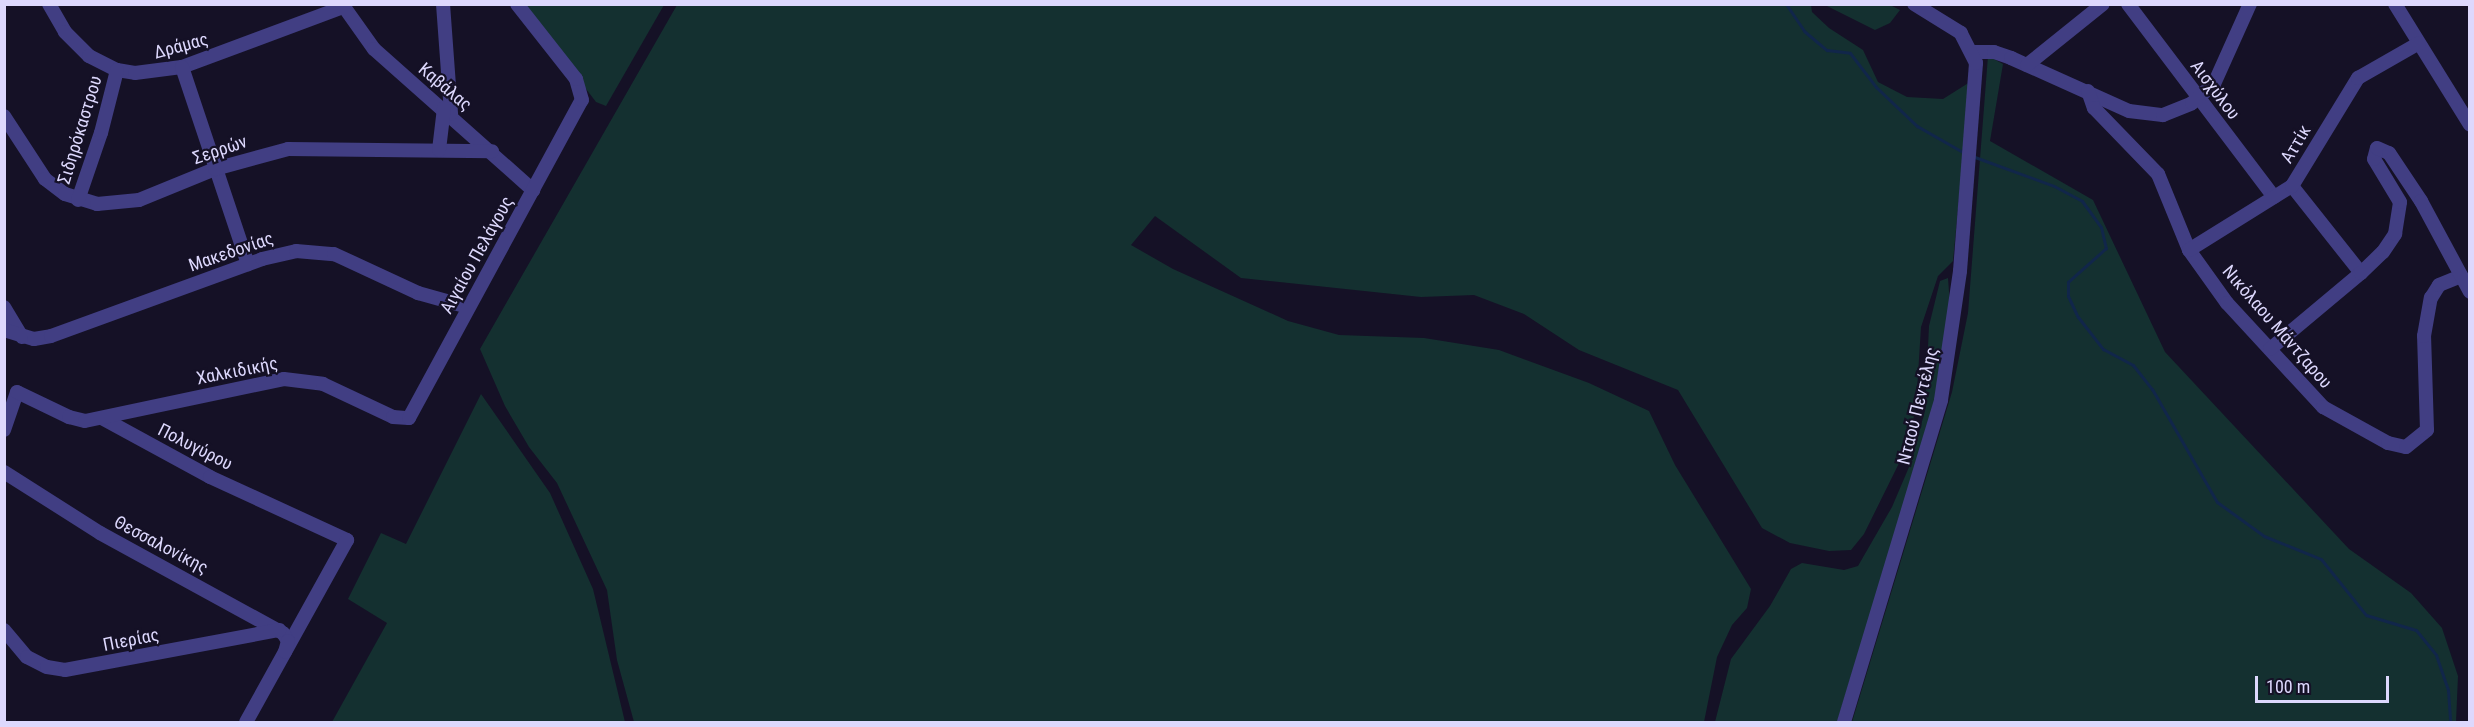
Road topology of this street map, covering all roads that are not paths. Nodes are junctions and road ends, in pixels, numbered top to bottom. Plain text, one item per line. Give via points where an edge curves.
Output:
1 (49, 4) edge
2 (443, 4) edge
3 (517, 4) edge
4 (1914, 4) edge
5 (2103, 4) edge
6 (2128, 4) edge
7 (2250, 4) edge
8 (2395, 4) edge
9 (343, 6) edge
10 (2419, 43) junction
11 (1973, 52) junction
12 (2027, 65) junction
13 (182, 67) junction
14 (117, 70) junction
15 (2088, 91) junction
16 (2199, 99) junction
17 (448, 111) junction
18 (4, 116) edge
19 (2469, 125) edge
20 (439, 150) junction
21 (492, 151) junction
22 (216, 170) junction
23 (2292, 186) junction
24 (533, 190) junction
25 (2274, 197) junction
26 (78, 200) junction
27 (2189, 250) junction
28 (248, 264) junction
29 (2361, 273) junction
30 (2461, 276) junction
31 (2469, 292) edge
32 (4, 307) edge
33 (468, 307) junction
34 (4, 330) edge
35 (22, 337) junction
36 (2270, 349) junction
37 (102, 418) junction
38 (408, 419) joint
39 (4, 430) edge
40 (4, 472) edge
41 (4, 630) edge
42 (279, 630) junction
43 (285, 653) junction
44 (246, 723) edge
45 (1844, 723) edge

1 - 14 street, Δράμας via 65,32 84,52
2 - 17 street
3 - 24 street, Αιγαίου Πελάγους via 579,83 582,97
4 - 11 street via 1961,33
5 - 12 street
6 - 16 street, Αισχύλου
7 - 16 street via 2214,84
8 - 10 street
9 - 13 street, Δράμας
9 - 17 street, Καβάλας via 374,49
10 - 19 street
10 - 23 street, Αττίκ via 2358,78
11 - 12 street via 1994,52
11 - 45 street, Νταού Πεντέλης via 1977,81 1946,384
12 - 15 street
13 - 14 street, Δράμας via 143,73
13 - 22 street
14 - 26 street, Σιδηρόκαστρου
15 - 16 street via 2129,111 2153,115 2173,112
15 - 27 street, Νικόλαου Μάντζαρου via 2094,108 2158,174
16 - 25 street, Αισχύλου
17 - 20 street
17 - 21 street, Καβάλας
18 - 26 street, Σερρών via 40,174
20 - 21 street, Σερρών
20 - 22 street, Σερρών via 301,147
21 - 24 street, Καβάλας
22 - 26 street, Σερρών via 130,202 103,205
22 - 28 street
23 - 25 street, Αττίκ
23 - 29 street
24 - 33 street, Αιγαίου Πελάγους
25 - 27 street, Αττίκ
27 - 36 street, Νικόλαου Μάντζαρου via 2227,303
28 - 33 street, Μακεδονίας via 289,252 323,252 418,293
28 - 35 street, Μακεδονίας via 51,336
29 - 30 street via 2390,244 2400,218 2398,195 2374,159 2377,148 2389,153 2421,201
29 - 36 street
30 - 31 street
30 - 36 street, Νικόλαου Μάντζαρου via 2439,285 2431,298 2424,336 2427,429 2406,447 2388,442 2323,406
32 - 35 street
33 - 38 street, Αιγαίου Πελάγους
34 - 35 street, Μακεδονίας
37 - 38 street, Χαλκιδικής via 299,379 330,386 393,417
37 - 39 street via 75,420 17,392
37 - 43 street, Πολυγύρου via 210,477 347,540 345,550
40 - 42 street, Θεσσαλονίκης via 100,533
41 - 42 street, Πιερίας via 27,657 65,670
42 - 43 street via 288,641
43 - 44 street

